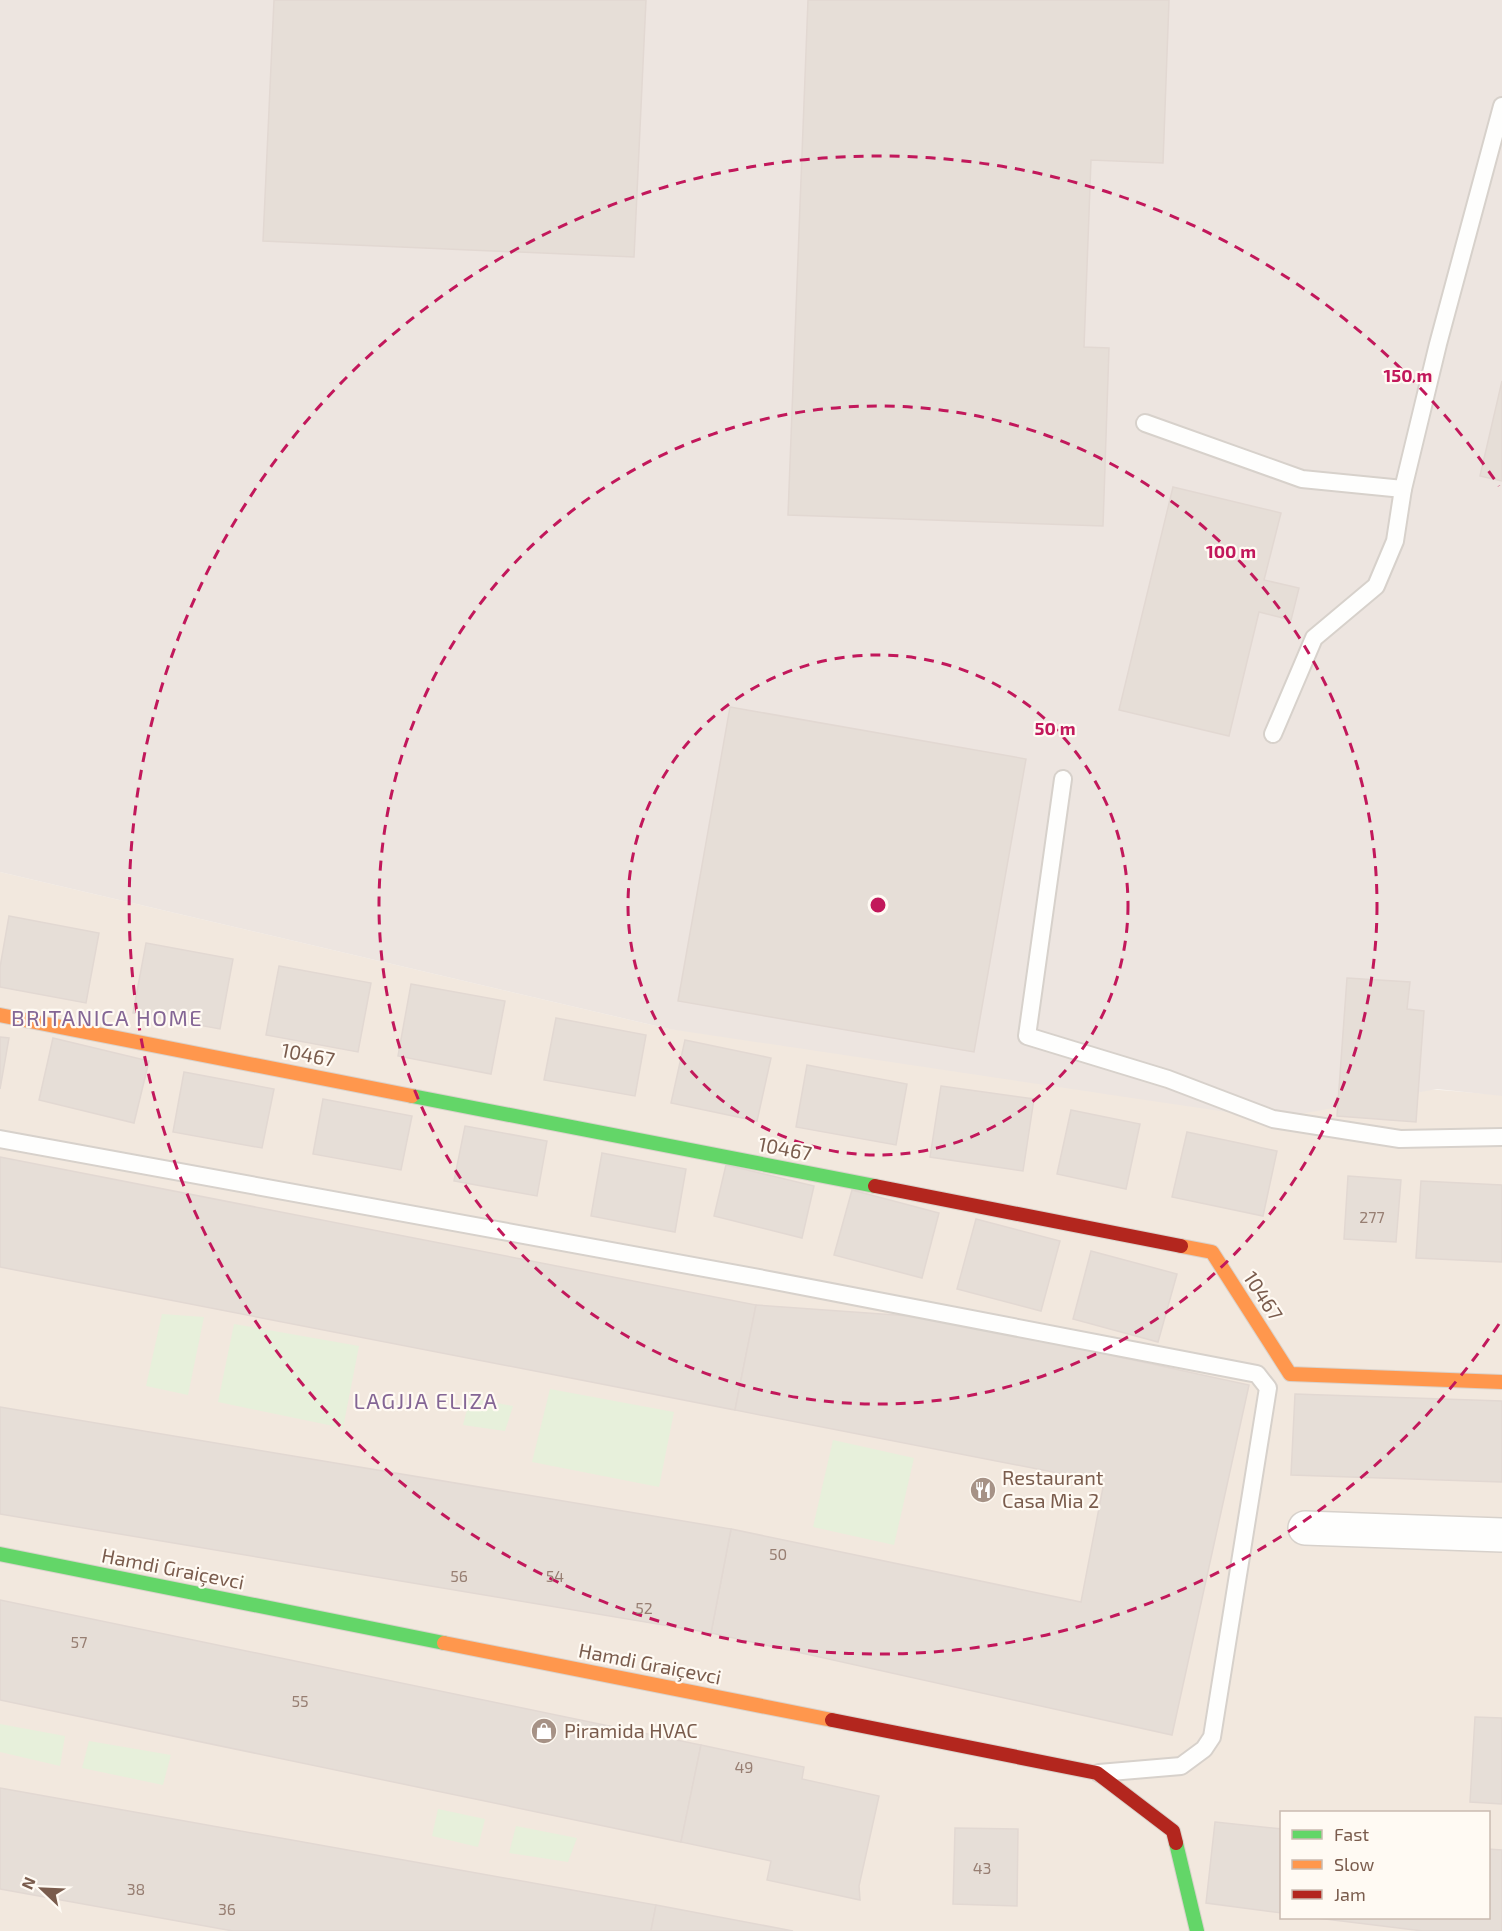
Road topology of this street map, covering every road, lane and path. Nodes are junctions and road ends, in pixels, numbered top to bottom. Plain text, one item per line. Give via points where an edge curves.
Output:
1 (1502, 106) edge
2 (1145, 423) dead end
3 (1403, 489) junction
4 (1273, 734) dead end
5 (1063, 779) dead end
6 (0, 1015) edge
7 (1502, 1137) edge
8 (0, 1139) edge
9 (1502, 1382) edge
10 (1305, 1528) dead end
11 (1502, 1535) edge
12 (0, 1554) edge
13 (1097, 1773) junction
14 (1197, 1931) edge

1 - 3 lane
2 - 3 lane via 1302,479
3 - 4 lane via 1395,541 1376,586 1314,638
5 - 7 lane via 1027,1036 1168,1079 1273,1119 1400,1139
6 - 9 street, 10467 via 1212,1252 1290,1374
8 - 13 lane via 1257,1374 1268,1388 1212,1737 1181,1766
10 - 11 street
12 - 13 street, Hamdi Graiçevci
13 - 14 street, Hamdi Graiçevci via 1173,1831

